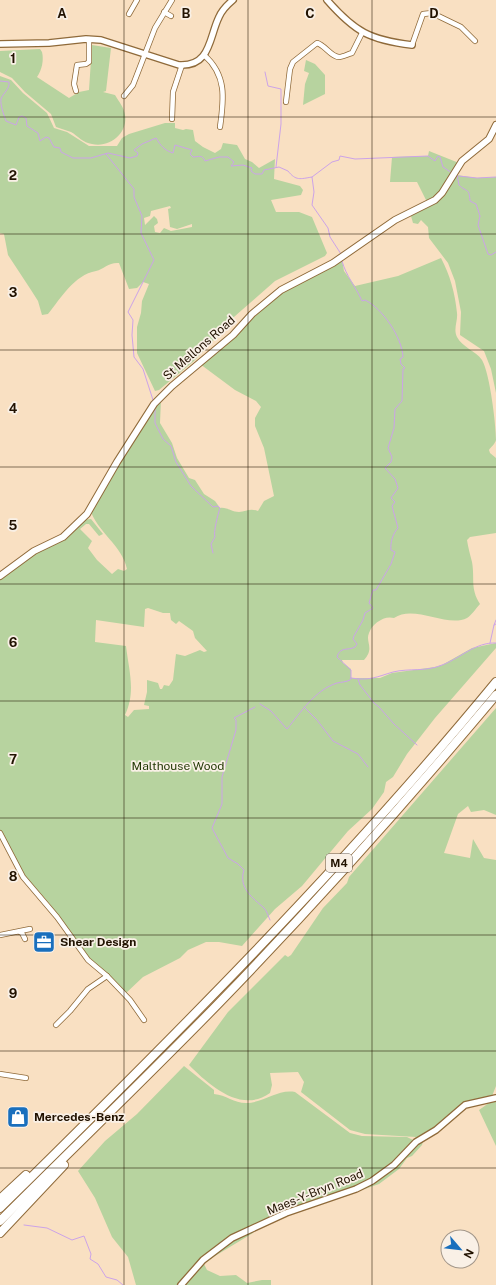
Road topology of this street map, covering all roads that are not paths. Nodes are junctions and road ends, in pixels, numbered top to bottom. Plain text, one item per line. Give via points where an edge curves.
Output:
1 (137, 0) edge
2 (172, 0) edge
3 (233, 0) edge
4 (327, 0) edge
5 (164, 12) junction
6 (129, 14) dead end
7 (171, 16) dead end
8 (362, 33) junction
9 (90, 39) junction
10 (475, 40) dead end
11 (0, 44) edge
12 (412, 45) joint
13 (144, 53) junction
14 (204, 55) junction
15 (182, 65) junction
16 (76, 91) dead end
17 (124, 96) dead end
18 (286, 102) dead end
19 (172, 119) dead end
20 (496, 125) edge
21 (220, 127) dead end
22 (0, 576) edge
23 (496, 682) edge
24 (496, 696) edge
25 (0, 833) edge
26 (30, 929) dead end
27 (20, 932) junction
28 (0, 935) edge
29 (24, 940) dead end
30 (107, 976) junction
31 (144, 1020) dead end
32 (56, 1025) dead end
33 (173, 1036) junction
34 (180, 1043) junction
35 (0, 1074) edge
36 (26, 1078) dead end
37 (496, 1098) edge
38 (0, 1199) edge
39 (0, 1208) edge
40 (0, 1221) edge
41 (0, 1233) edge
42 (181, 1285) edge

1 - 6 street
2 - 5 street
3 - 14 street via 220,15 209,48
4 - 8 street
5 - 7 street
5 - 13 street
8 - 12 street via 393,43
8 - 18 street via 352,53 334,56 324,45 317,43 293,62
9 - 11 street
9 - 13 street via 114,42
9 - 16 street via 89,62 77,65 74,84
10 - 12 street via 461,27 428,13 423,14
13 - 15 street
13 - 17 street via 133,85
14 - 15 street via 193,63
14 - 21 street via 216,68 222,83 224,97
15 - 19 street via 174,92
20 - 22 main road, St Mellons Road via 489,139 462,161 435,200 395,220 338,260 293,283 263,305 233,335 161,396 117,462 87,514 63,537 34,551
23 - 33 highway, M4 via 342,860
24 - 34 highway, M4 via 343,871
25 - 30 street via 23,877 57,917 88,960
26 - 27 street
27 - 28 street
27 - 29 street
30 - 31 street
30 - 32 street via 88,989
33 - 38 highway via 122,1080
33 - 39 highway, M4
34 - 40 highway, M4
34 - 41 highway via 134,1095
35 - 36 street
37 - 42 street, Maes-Y-Bryn Road via 465,1105 436,1130 416,1142 394,1165 372,1181 286,1213 232,1238 203,1260

